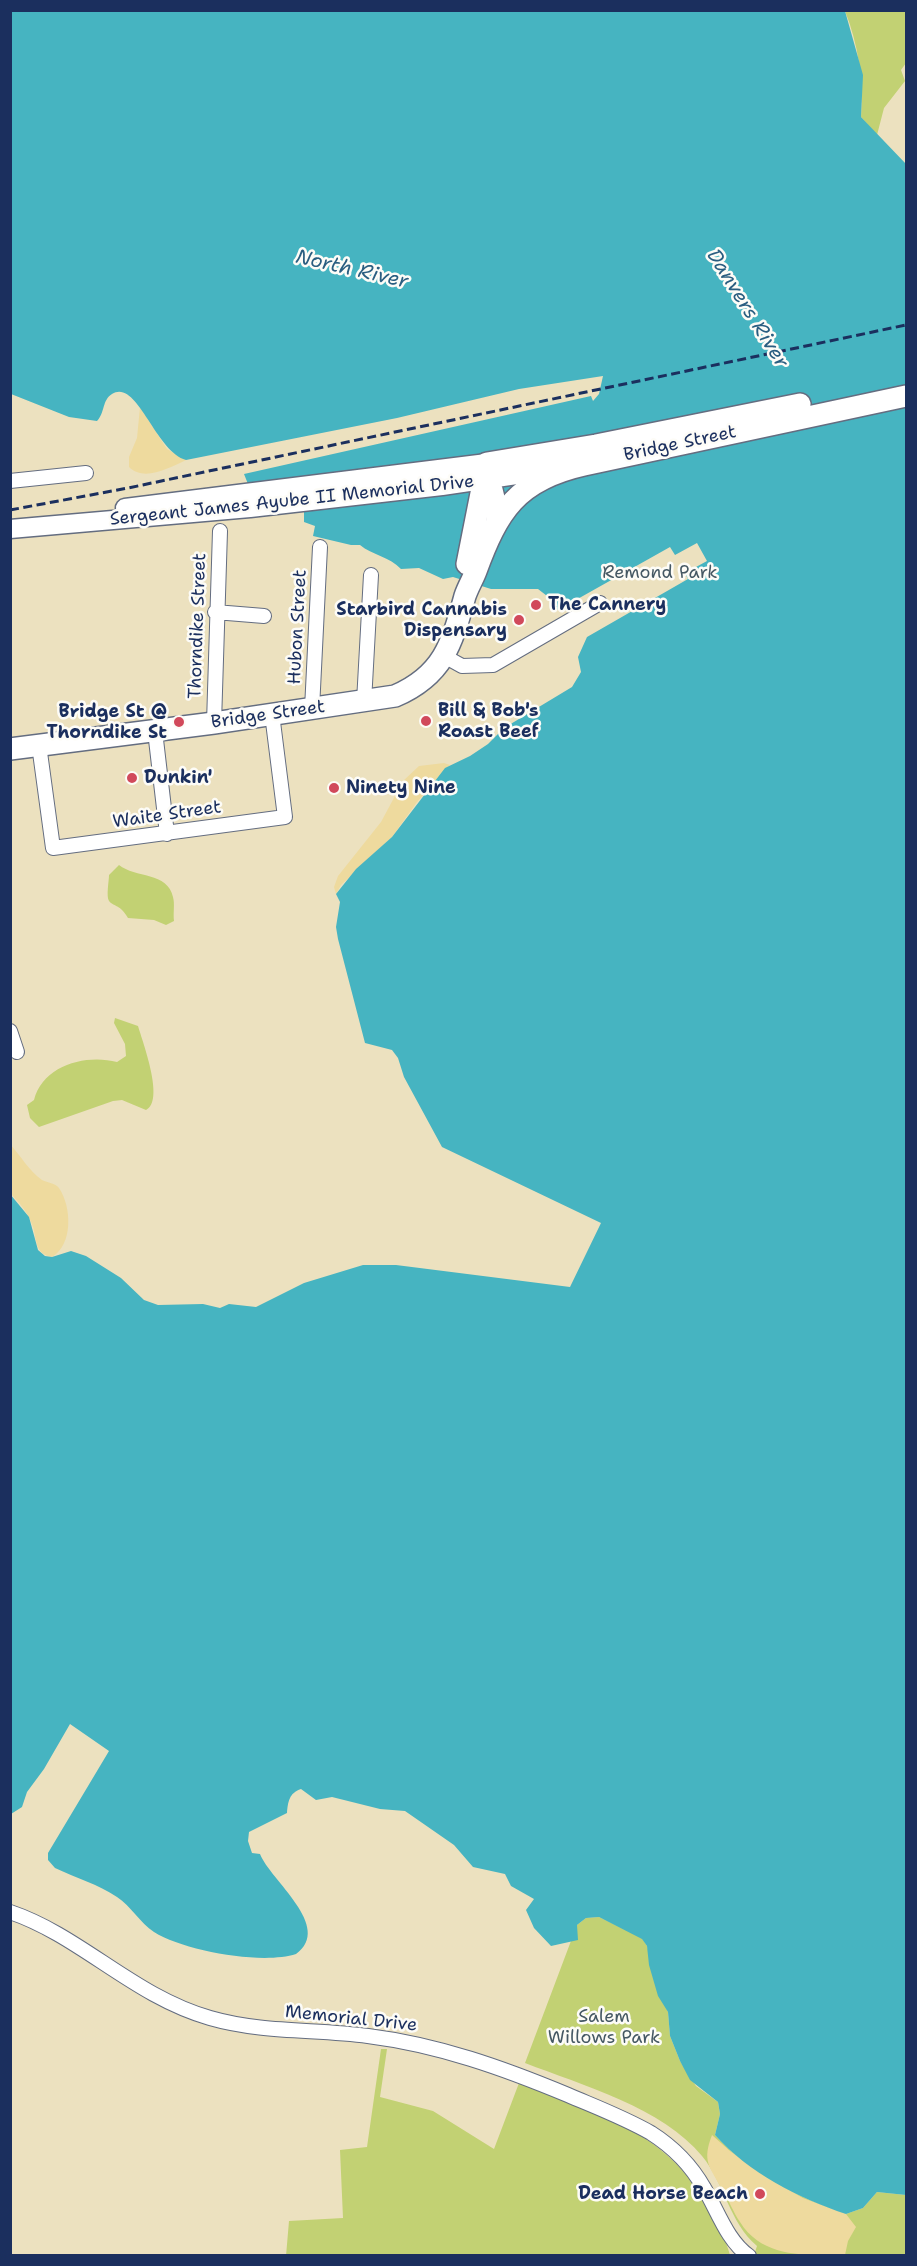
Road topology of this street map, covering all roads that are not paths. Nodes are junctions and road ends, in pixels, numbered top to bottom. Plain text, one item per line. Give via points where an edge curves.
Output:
1 (906, 382) edge
2 (879, 394) junction
3 (906, 396) edge
4 (573, 467) junction
5 (86, 473) dead end
6 (488, 473) junction
7 (10, 481) edge
8 (495, 523) junction
9 (10, 526) edge
10 (220, 531) dead end
11 (320, 547) dead end
12 (371, 574) dead end
13 (466, 594) junction
14 (600, 603) dead end
15 (215, 612) junction
16 (264, 616) dead end
17 (444, 656) junction
18 (364, 702) junction
19 (312, 709) junction
20 (272, 714) junction
21 (214, 723) junction
22 (156, 730) junction
23 (39, 745) junction
24 (10, 749) edge
25 (166, 834) junction
26 (10, 1030) edge
27 (17, 1052) dead end
28 (10, 1912) edge
29 (746, 2255) edge

1 - 2 highway
2 - 3 highway
2 - 4 highway, Bridge Street
2 - 6 highway, Bridge Street via 596,446
4 - 6 main road, Sergeant James Ayube II Memorial Drive
4 - 8 highway, Bridge Street via 528,488
5 - 7 street
6 - 8 main road, Bridge Street via 496,500
6 - 9 main road, Sergeant James Ayube II Memorial Drive
6 - 13 highway, Bridge Street via 467,565
8 - 13 highway, Bridge Street
10 - 15 street, Thorndike Street
11 - 19 street, Hubon Street
12 - 18 street
13 - 17 highway, Bridge Street via 455,635
14 - 17 street via 493,664 462,666
15 - 16 street
15 - 21 street, Thorndike Street
17 - 18 highway, Bridge Street via 430,674 408,690
18 - 19 highway, Bridge Street
19 - 20 highway, Bridge Street
20 - 21 highway, Bridge Street
20 - 25 street, Waite Street via 285,818
21 - 22 highway, Bridge Street
22 - 23 highway, Bridge Street
22 - 25 street
23 - 24 highway, Bridge Street
23 - 25 street, Waite Street via 53,848
26 - 27 street
28 - 29 street, Memorial Drive via 46,1929 154,1996 199,2014 249,2026 365,2035 431,2047 493,2065 629,2121 683,2159

